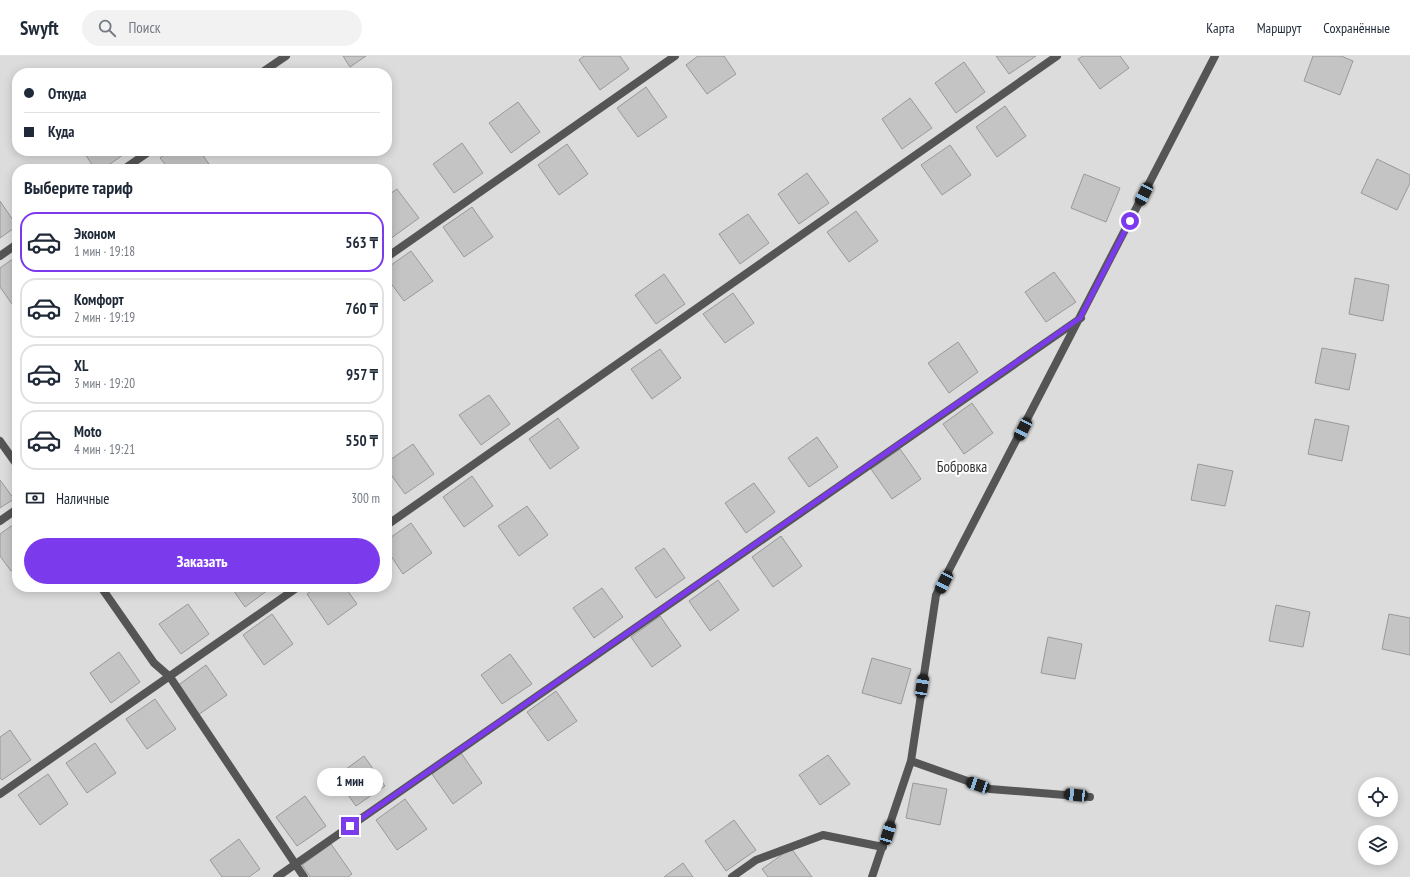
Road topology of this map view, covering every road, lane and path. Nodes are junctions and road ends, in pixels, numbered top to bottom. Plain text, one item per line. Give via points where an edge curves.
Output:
1 (286, 56) edge
2 (675, 56) edge
3 (1057, 56) edge
4 (1215, 56) edge
5 (268, 68) edge
6 (143, 156) edge
7 (131, 164) edge
8 (12, 248) edge
9 (392, 254) edge
10 (0, 256) edge
11 (1080, 318) junction
12 (0, 441) edge
13 (12, 458) edge
14 (12, 513) edge
15 (0, 521) edge
16 (392, 522) edge
17 (104, 592) edge
18 (291, 592) edge
19 (170, 677) junction
20 (911, 760) junction
21 (0, 794) edge
22 (1090, 797) dead end
23 (884, 847) junction
24 (295, 864) junction
25 (277, 877) edge
26 (304, 877) edge
27 (732, 877) edge
28 (872, 877) edge

1 - 5 street
2 - 9 street
3 - 16 street
4 - 11 street
6 - 7 street
8 - 10 street
11 - 20 street via 936,596
11 - 24 street
12 - 13 street
14 - 15 street
17 - 19 street via 154,663
18 - 19 street
19 - 21 street
19 - 24 street
20 - 22 street via 990,789
20 - 23 street
23 - 27 street via 823,835 756,860
23 - 28 street
24 - 25 street
24 - 26 street

